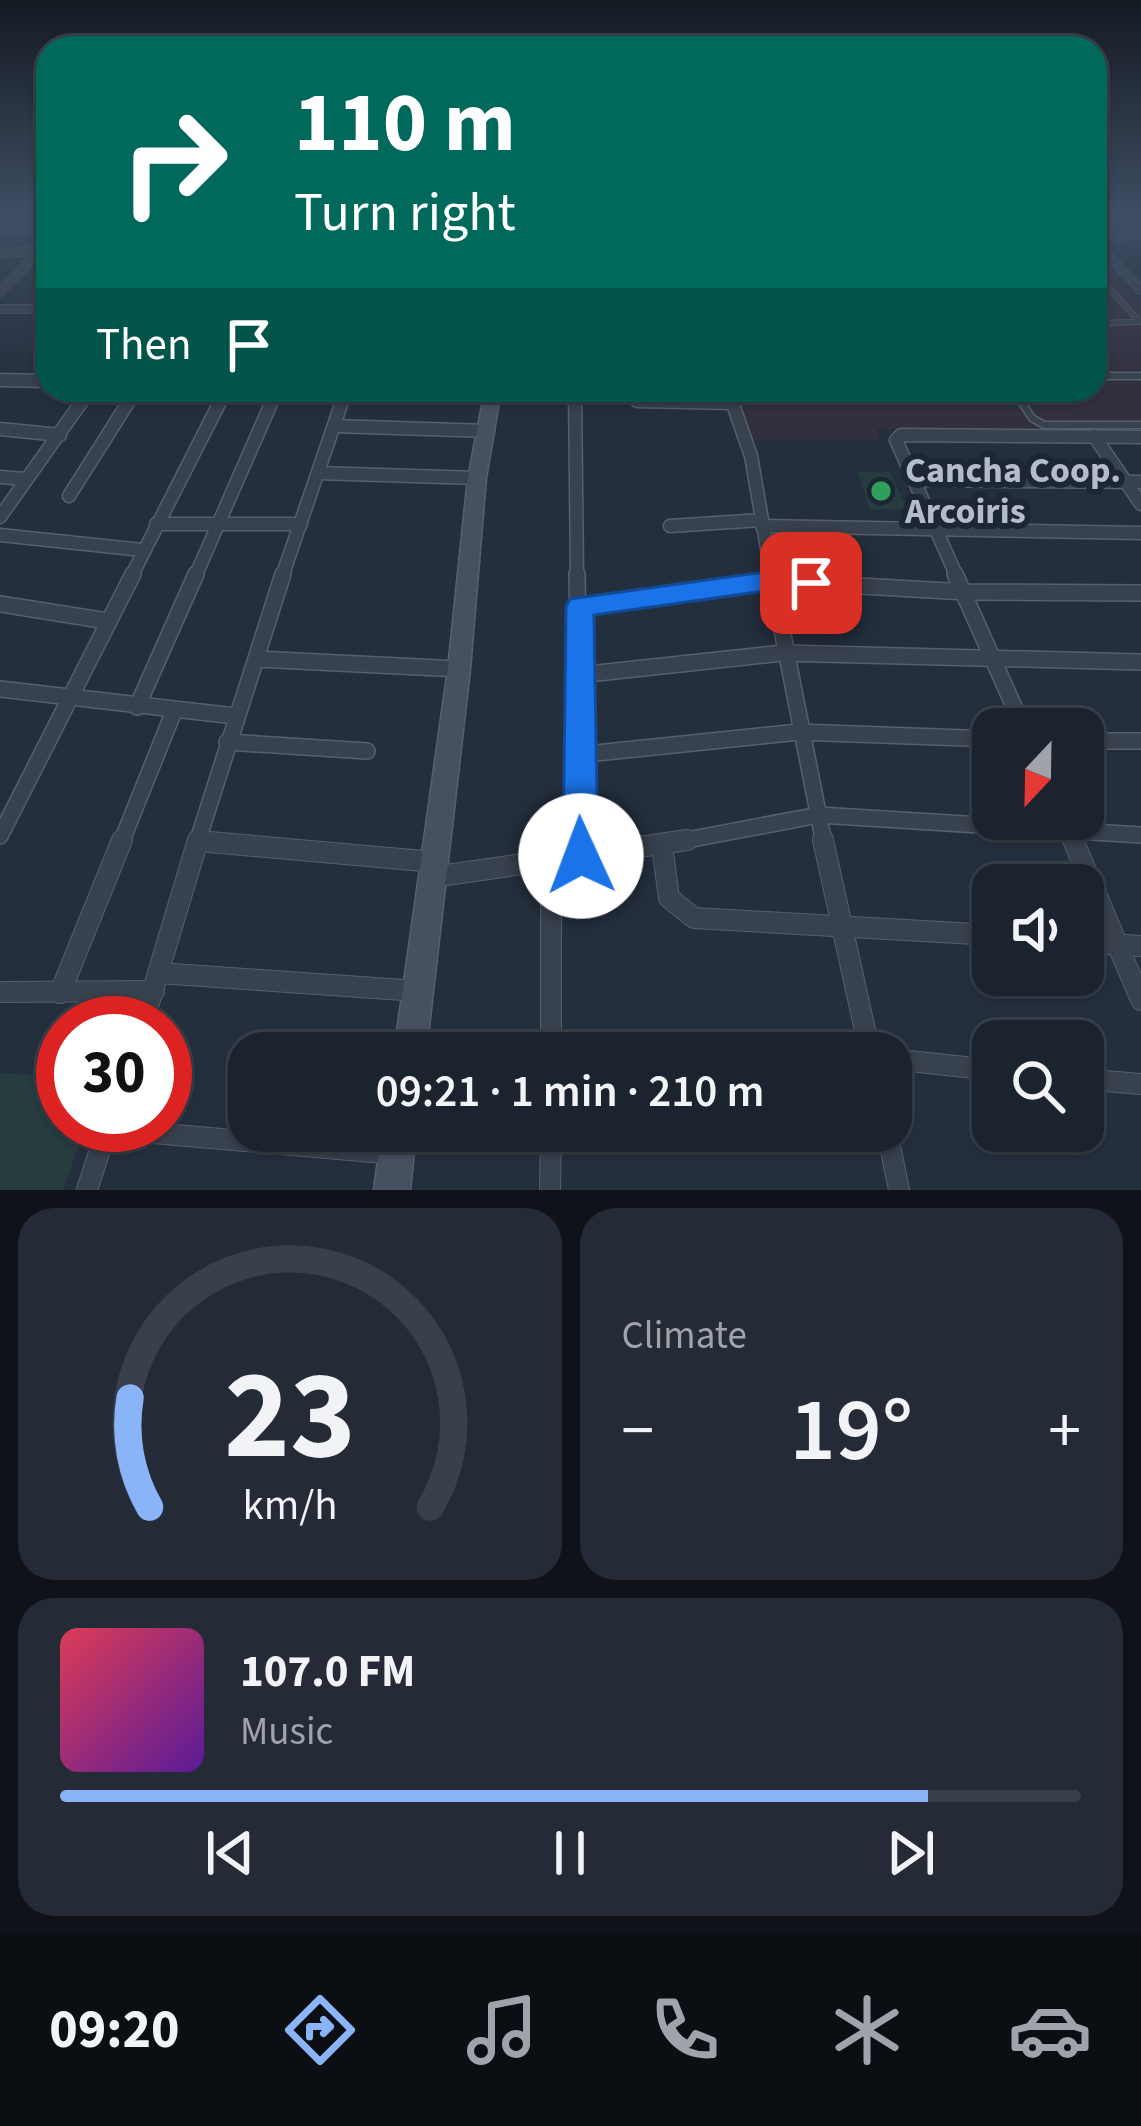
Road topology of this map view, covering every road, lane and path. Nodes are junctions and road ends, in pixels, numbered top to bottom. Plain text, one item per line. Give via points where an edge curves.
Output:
1 (6, 279) edge
2 (1107, 285) edge
3 (0, 292) edge
4 (0, 309) edge
5 (36, 309) edge
6 (1107, 322) edge
7 (1109, 324) joint
8 (1107, 327) edge
9 (1141, 328) edge
10 (1107, 378) edge
11 (1141, 379) edge
12 (0, 380) edge
13 (36, 381) edge
14 (82, 402) edge
15 (128, 402) edge
16 (220, 402) edge
17 (272, 402) edge
18 (342, 402) edge
19 (492, 402) edge
20 (575, 402) edge
21 (732, 402) edge
22 (1022, 402) edge
23 (1141, 425) edge
24 (334, 426) junction
25 (0, 429) edge
26 (488, 431) junction
27 (60, 435) junction
28 (1094, 436) junction
29 (1141, 436) edge
30 (318, 473) junction
31 (0, 477) edge
32 (25, 478) junction
33 (477, 478) junction
34 (914, 480) junction
35 (1125, 482) junction
36 (1141, 482) edge
37 (69, 496) dead end
38 (1141, 504) edge
39 (0, 517) edge
40 (221, 523) junction
41 (761, 523) junction
42 (156, 524) junction
43 (301, 524) junction
44 (670, 526) dead end
45 (940, 530) junction
46 (1141, 532) edge
47 (0, 535) edge
48 (142, 550) junction
49 (772, 581) junction
50 (966, 592) junction
51 (1141, 593) edge
52 (0, 604) edge
53 (580, 606) junction
54 (107, 620) junction
55 (783, 652) junction
56 (256, 659) junction
57 (992, 660) junction
58 (1141, 662) edge
59 (459, 668) junction
60 (579, 675) junction
61 (0, 688) edge
62 (72, 699) junction
63 (136, 707) junction
64 (1014, 708) edge
65 (174, 711) junction
66 (235, 716) junction
67 (799, 732) junction
68 (972, 738) edge
69 (1104, 741) edge
70 (227, 742) junction
71 (1141, 742) edge
72 (367, 751) dead end
73 (577, 755) junction
74 (819, 815) junction
75 (972, 822) edge
76 (1104, 831) edge
77 (1141, 835) edge
78 (0, 836) edge
79 (1072, 840) edge
80 (198, 841) junction
81 (662, 844) junction
82 (581, 856) junction
83 (551, 861) junction
84 (434, 870) junction
85 (842, 924) junction
86 (972, 933) edge
87 (1104, 944) edge
88 (1117, 945) junction
89 (1141, 946) edge
90 (156, 982) junction
91 (418, 991) junction
92 (0, 992) edge
93 (60, 993) junction
94 (152, 996) edge
95 (1141, 1000) edge
96 (413, 1032) edge
97 (551, 1032) edge
98 (865, 1032) edge
99 (912, 1061) edge
100 (972, 1068) edge
101 (1104, 1080) edge
102 (1141, 1084) edge
103 (192, 1131) edge
104 (228, 1133) edge
105 (100, 1152) edge
106 (396, 1152) edge
107 (550, 1152) edge
108 (891, 1152) edge
109 (87, 1190) edge
110 (392, 1190) edge
111 (550, 1190) edge
112 (899, 1190) edge

1 - 3 street
2 - 7 lane via 1139,321
4 - 5 street
6 - 7 lane
8 - 9 lane
10 - 11 lane
12 - 13 street
14 - 27 street
15 - 37 street
16 - 42 street
17 - 40 street
18 - 24 street
19 - 26 street
20 - 53 street
21 - 41 street
22 - 23 lane via 1043,424
24 - 26 street
24 - 30 street
25 - 27 street
26 - 33 street
27 - 32 street
28 - 29 street
28 - 34 street via 901,435 896,440
28 - 35 street
30 - 33 street
30 - 43 street
31 - 32 street
32 - 39 street
33 - 59 street
34 - 35 street
34 - 45 street
35 - 36 street
35 - 38 street
40 - 42 street
40 - 43 street
40 - 63 street
41 - 44 street
41 - 45 street
41 - 49 street
42 - 48 street
43 - 56 street
45 - 46 street
45 - 50 street
47 - 48 street
48 - 54 street
49 - 50 street
49 - 53 street
49 - 55 street
50 - 51 street
50 - 57 street
52 - 54 street
53 - 60 street
54 - 62 street
55 - 57 street
55 - 60 street
55 - 67 street
56 - 59 street
56 - 66 street
57 - 58 street
57 - 64 street
59 - 84 street
60 - 73 street
61 - 62 street
62 - 63 street
62 - 78 street
63 - 65 street
65 - 66 street
65 - 93 street
66 - 70 street
67 - 68 street
67 - 73 street
67 - 74 street
69 - 71 street
70 - 72 street
70 - 80 street
73 - 82 street
74 - 75 street
74 - 81 street
74 - 85 street
76 - 77 street
79 - 88 street
80 - 84 street
80 - 90 street
81 - 82 street
81 - 85 street via 668,903 676,912
82 - 83 street
83 - 84 street
83 - 97 street
84 - 91 street
85 - 86 street
85 - 98 street
87 - 88 street
88 - 89 street
88 - 95 street
90 - 91 street
90 - 93 street
90 - 94 street
91 - 96 street
92 - 93 street
99 - 100 street
101 - 102 street
103 - 104 street
105 - 109 street
106 - 110 street
107 - 111 street
108 - 112 street

